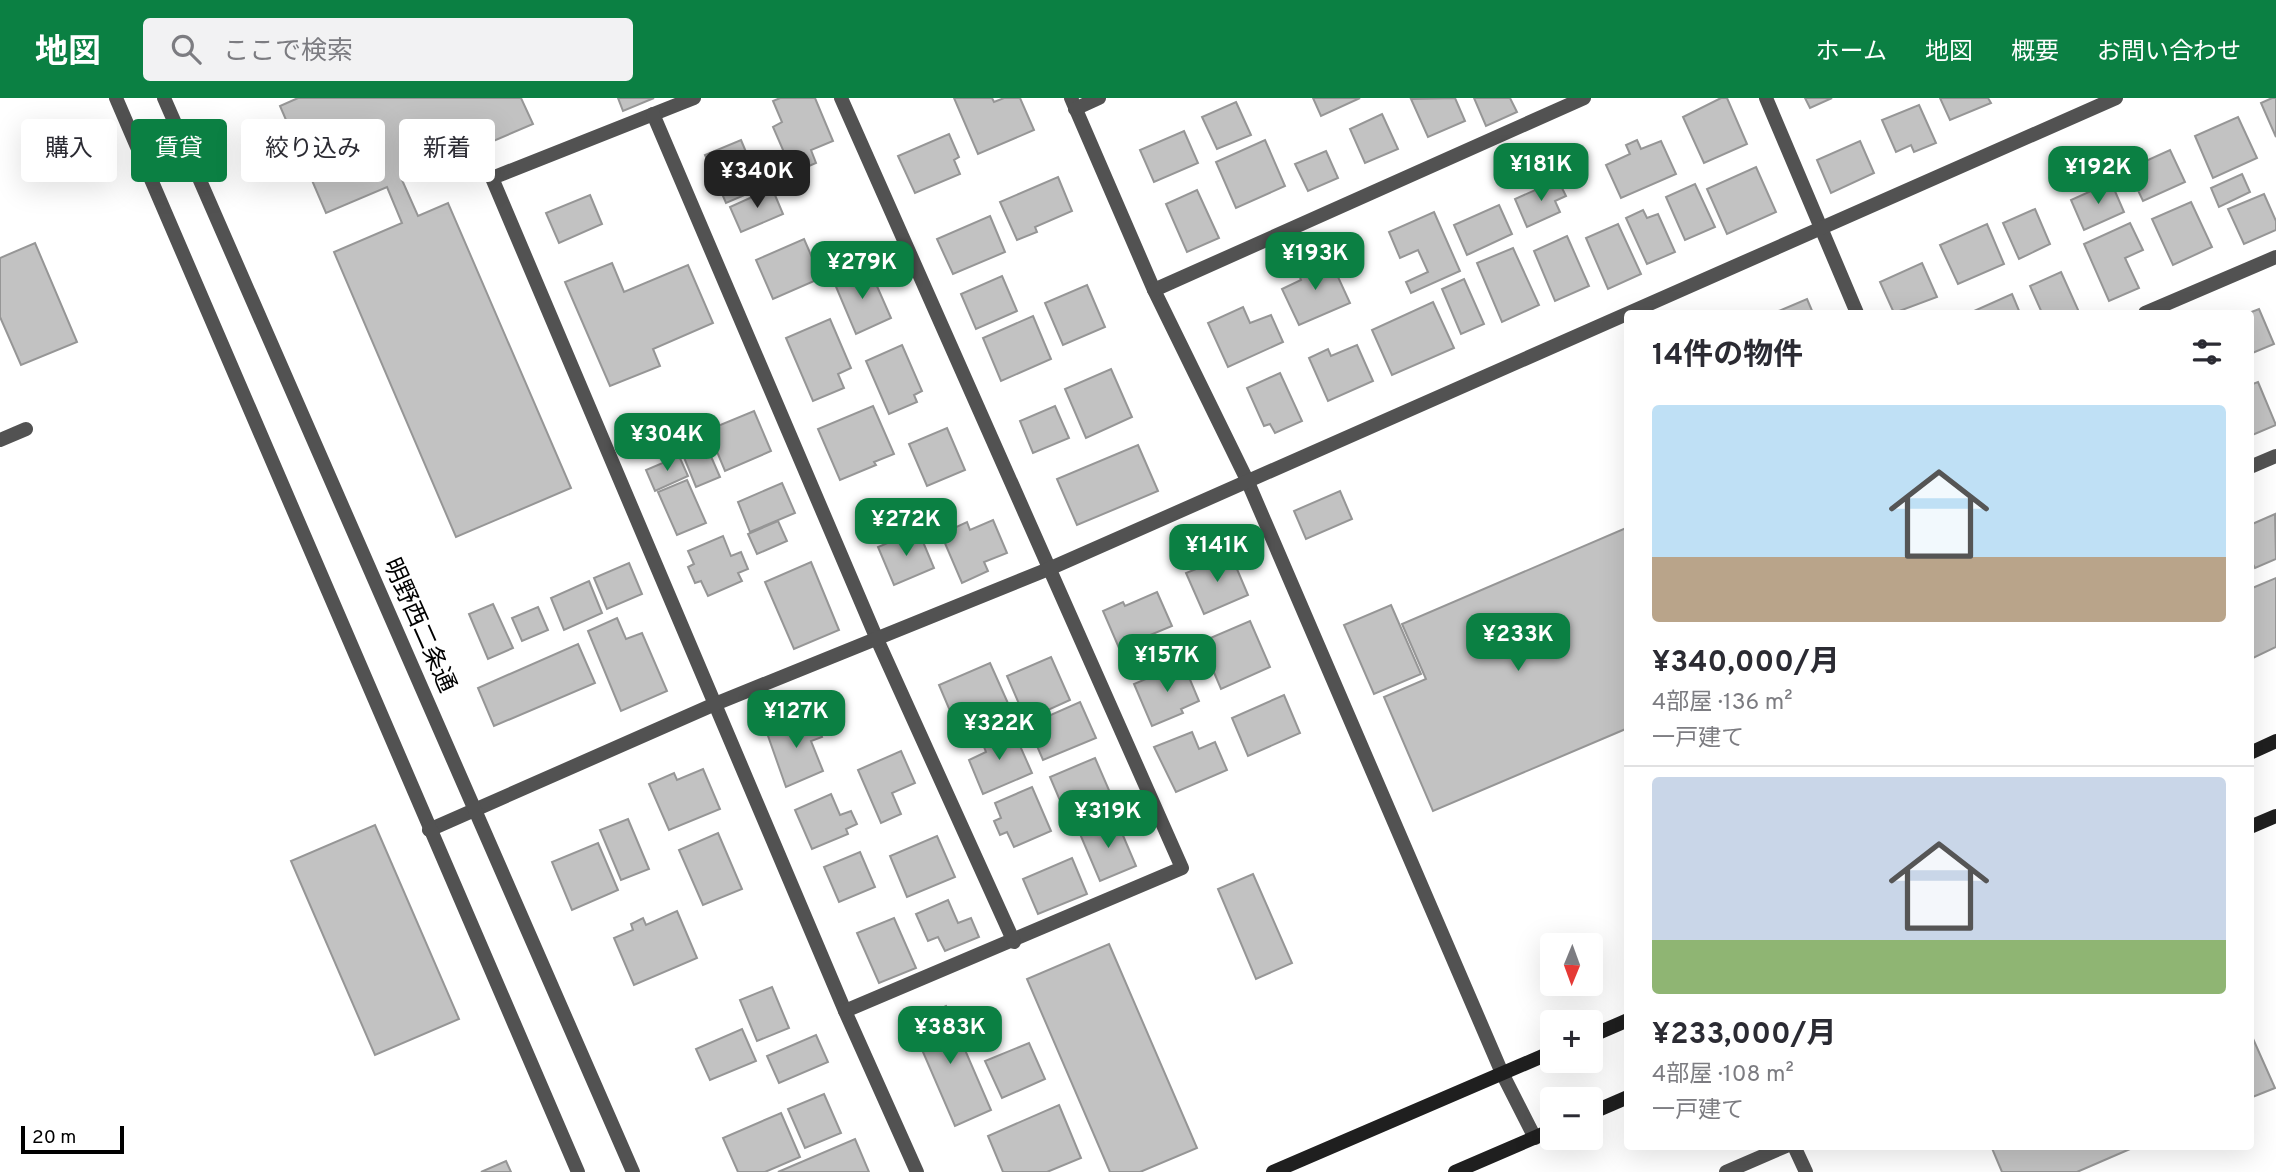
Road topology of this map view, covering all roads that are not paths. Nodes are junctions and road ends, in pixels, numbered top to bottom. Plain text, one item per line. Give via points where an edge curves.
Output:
1 (116, 98) edge
2 (164, 98) edge
3 (694, 98) edge
4 (841, 98) edge
5 (1099, 98) edge
6 (1584, 98) edge
7 (1766, 98) edge
8 (2116, 98) edge
9 (1073, 103) edge
10 (653, 114) junction
11 (1822, 228) junction
12 (2276, 257) edge
13 (1154, 290) junction
14 (1635, 310) edge
15 (1856, 310) edge
16 (2152, 310) edge
17 (1624, 315) edge
18 (26, 429) dead end
19 (0, 440) edge
20 (2276, 456) edge
21 (2254, 465) edge
22 (1247, 480) junction
23 (1051, 568) junction
24 (876, 637) junction
25 (715, 704) junction
26 (2276, 741) edge
27 (2254, 751) edge
28 (476, 810) junction
29 (2276, 816) edge
30 (2254, 825) edge
31 (429, 830) junction
32 (1014, 942) junction
33 (845, 1011) junction
34 (1624, 1022) edge
35 (1603, 1030) edge
36 (1540, 1057) edge
37 (1502, 1073) junction
38 (1624, 1099) edge
39 (1603, 1108) edge
40 (1540, 1136) edge
41 (1535, 1138) junction
42 (1777, 1150) edge
43 (1796, 1150) edge
44 (578, 1172) edge
45 (633, 1172) edge
46 (917, 1172) edge
47 (1273, 1172) edge
48 (1455, 1172) edge
49 (1726, 1172) edge
50 (1806, 1172) edge

1 - 31 street
2 - 28 street, 明野西二条通
3 - 10 street
4 - 23 street
5 - 9 street
6 - 13 street
7 - 11 street
8 - 11 street
9 - 13 street
10 - 24 street
10 - 25 street via 492,178
11 - 14 street
11 - 15 street
12 - 16 street
13 - 22 street
17 - 22 street
18 - 19 street
20 - 21 street
22 - 23 street
22 - 37 street
23 - 24 street
23 - 32 street via 1182,868
24 - 25 street
24 - 32 street
25 - 28 street
25 - 33 street
26 - 27 main road
28 - 31 street
28 - 45 street, 明野西二条通
29 - 30 main road
31 - 44 street
32 - 33 street
33 - 46 street
34 - 35 main road
36 - 37 main road
37 - 41 street
37 - 47 main road
38 - 39 main road
40 - 41 main road
41 - 48 main road
42 - 49 street
43 - 50 street

